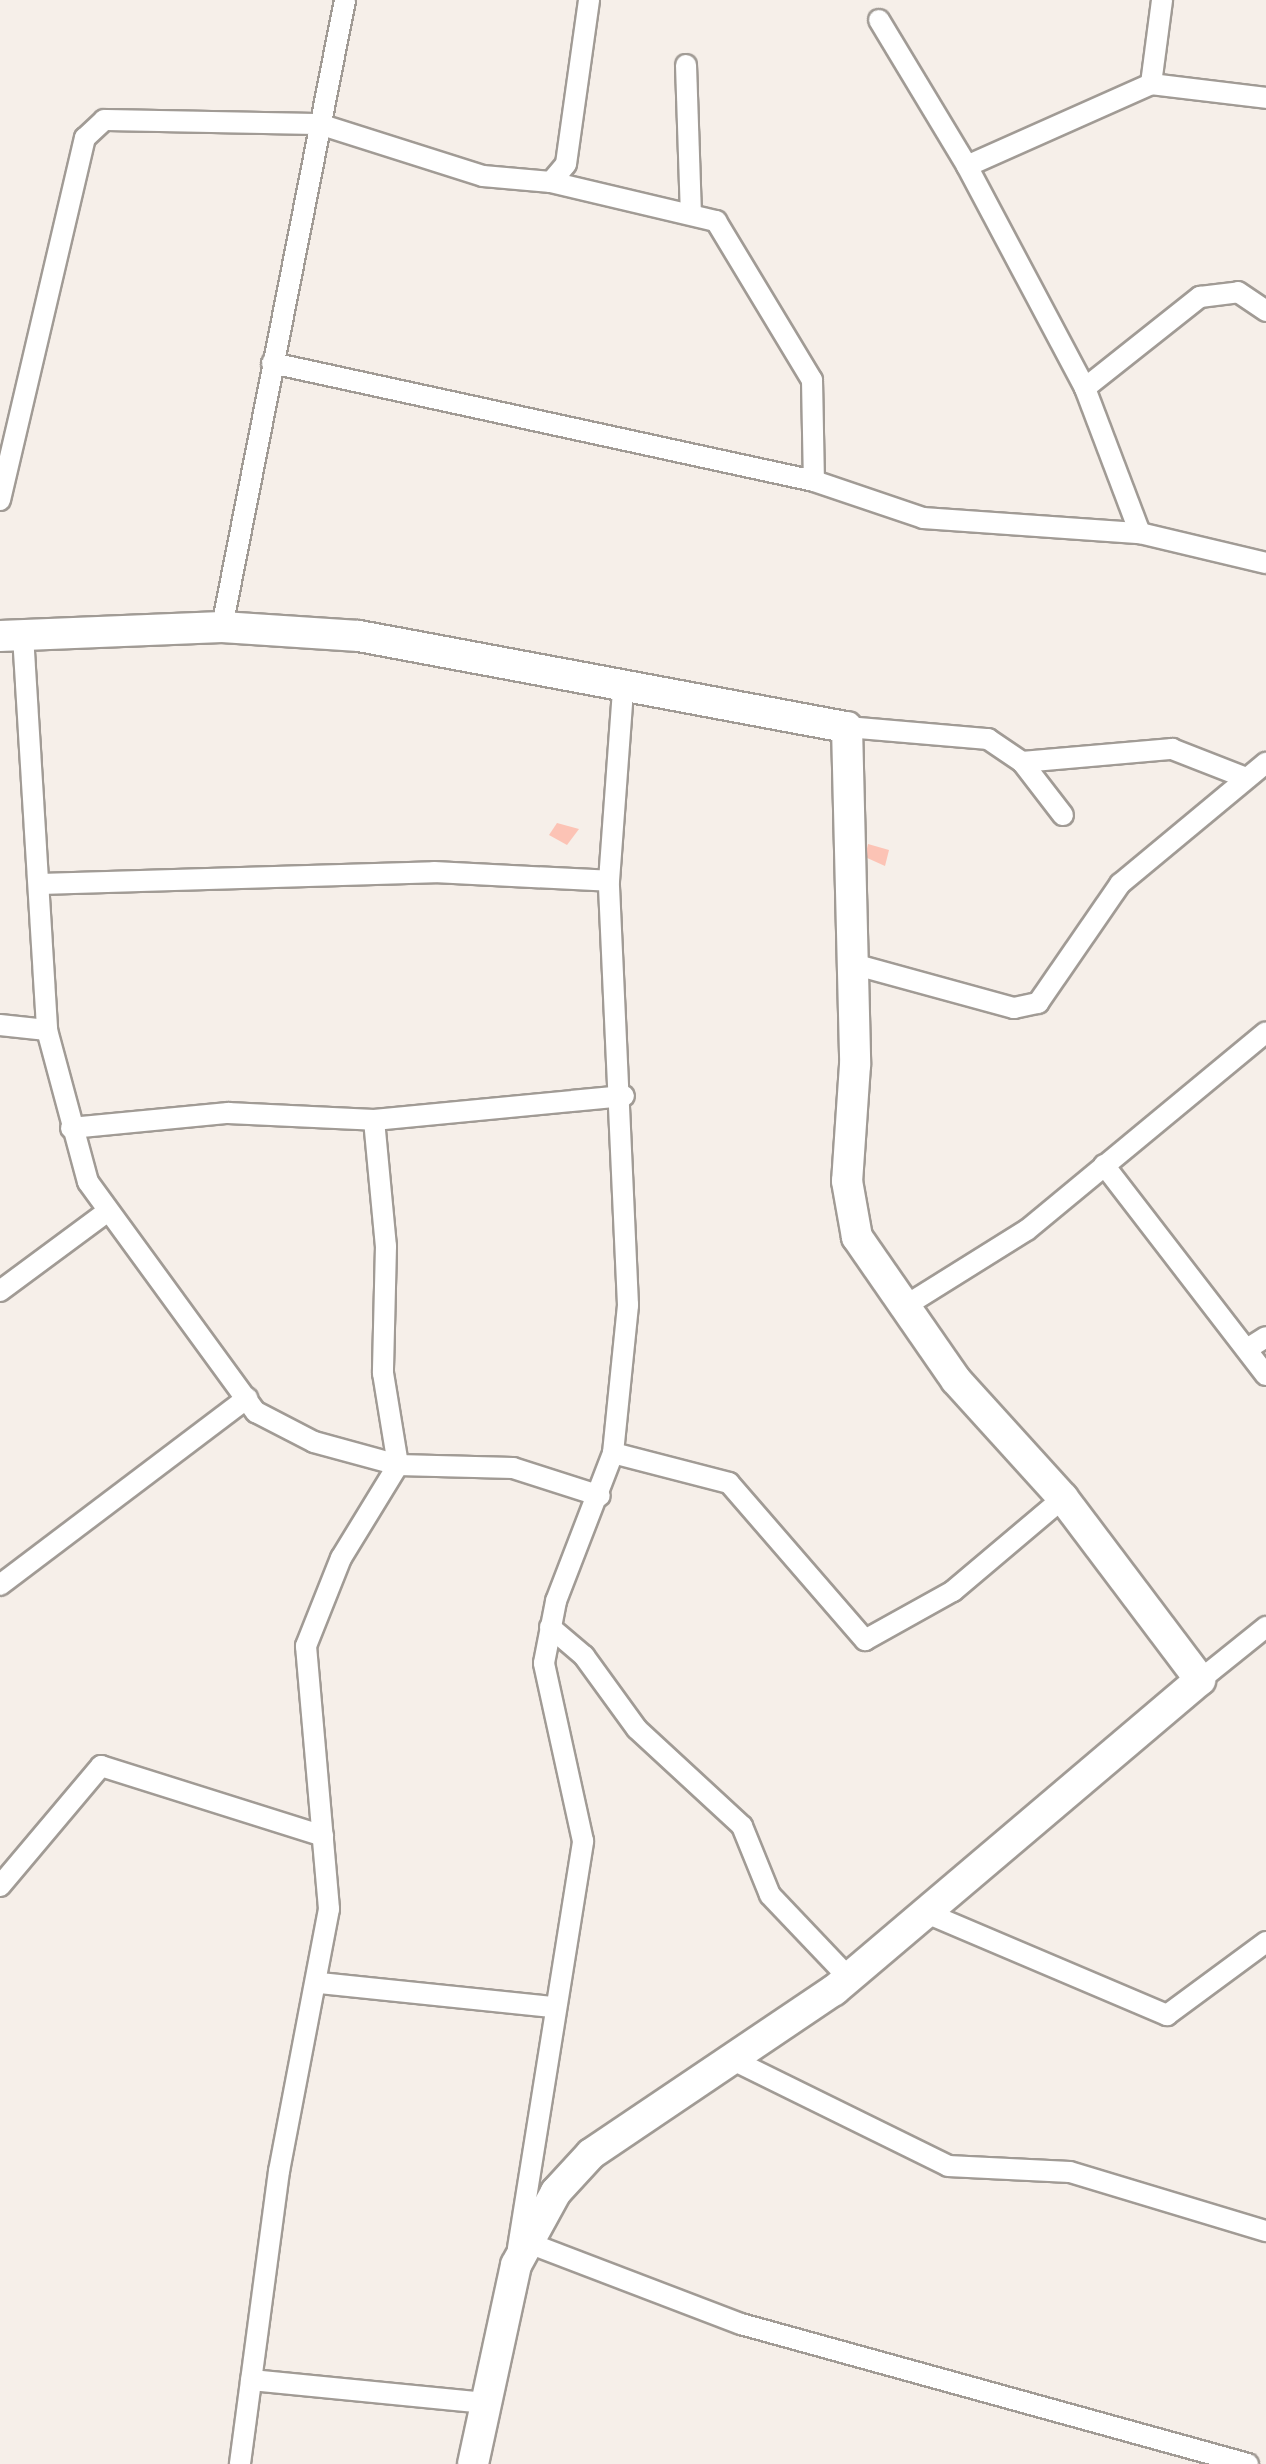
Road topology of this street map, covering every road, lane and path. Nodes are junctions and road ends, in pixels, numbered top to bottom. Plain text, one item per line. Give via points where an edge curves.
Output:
1 (345, 0) edge
2 (590, 0) edge
3 (1162, 0) edge
4 (879, 20) dead end
5 (686, 66) dead end
6 (1150, 84) junction
7 (1266, 98) edge
8 (319, 124) junction
9 (967, 166) junction
10 (551, 182) junction
11 (691, 212) junction
12 (1266, 312) edge
13 (272, 364) junction
14 (1086, 388) junction
15 (814, 481) junction
16 (0, 500) edge
17 (1140, 533) junction
18 (1266, 563) edge
19 (222, 627) junction
20 (12, 636) edge
21 (623, 691) junction
22 (847, 727) junction
23 (1022, 762) junction
24 (1266, 763) edge
25 (1244, 777) junction
26 (1063, 815) dead end
27 (610, 881) junction
28 (40, 884) junction
29 (853, 964) junction
30 (0, 1025) edge
31 (47, 1030) junction
32 (1266, 1032) edge
33 (624, 1096) junction
34 (374, 1120) junction
35 (71, 1128) junction
36 (1104, 1165) junction
37 (104, 1214) junction
38 (0, 1291) edge
39 (902, 1308) junction
40 (1266, 1337) edge
41 (1247, 1349) junction
42 (1266, 1374) edge
43 (247, 1398) junction
44 (613, 1453) junction
45 (398, 1465) junction
46 (600, 1496) junction
47 (1063, 1498) junction
48 (0, 1585) edge
49 (550, 1627) junction
50 (1266, 1627) edge
51 (1200, 1680) junction
52 (323, 1836) junction
53 (0, 1886) edge
54 (929, 1914) junction
55 (1266, 1942) edge
56 (849, 1978) junction
57 (320, 1982) junction
58 (552, 2007) junction
59 (735, 2061) junction
60 (1266, 2231) edge
61 (521, 2254) junction
62 (251, 2380) junction
63 (486, 2403) junction
64 (240, 2464) edge
65 (472, 2464) edge
66 (1248, 2464) edge

1 - 8 street
2 - 10 street via 566,164
3 - 6 street
4 - 9 street
5 - 11 street
6 - 7 street
6 - 9 street
8 - 10 street via 482,176
8 - 13 street
8 - 16 street via 92,126
9 - 14 street
10 - 11 street
11 - 15 street via 728,236 812,380
12 - 14 street via 1238,292 1200,297
13 - 15 street
13 - 19 street
14 - 17 street
15 - 17 street via 923,518
17 - 18 street
19 - 20 street
19 - 21 street via 437,645
20 - 28 street
21 - 22 street
21 - 27 street
22 - 23 street via 951,730
22 - 29 street
23 - 25 street via 1172,749
23 - 26 street
24 - 25 street
25 - 29 street via 1120,884 1038,1003 1014,1008
27 - 28 street via 434,872
27 - 33 street
28 - 31 street
29 - 39 street via 850,1217
30 - 31 street
31 - 35 street
32 - 36 street
33 - 34 street
33 - 44 street via 628,1305
34 - 35 street via 228,1113
34 - 45 street via 386,1246 382,1373
35 - 37 street
36 - 39 street via 980,1264
36 - 41 street
37 - 38 street
37 - 43 street
39 - 47 street
40 - 41 street
41 - 42 street
43 - 45 street via 279,1428
43 - 48 street
44 - 46 street
44 - 47 street via 729,1483 866,1640 953,1590
45 - 46 street via 514,1468
45 - 52 street via 318,1601 306,1646
46 - 49 street
47 - 51 street
49 - 56 street via 584,1656 637,1728 742,1826 770,1895
49 - 58 street via 545,1692 583,1841
50 - 51 street
51 - 54 street
52 - 53 street via 100,1766
52 - 57 street via 329,1909
54 - 55 street via 1167,2015
54 - 56 street
56 - 59 street
57 - 58 street
57 - 62 street via 294,2084
58 - 61 street
59 - 60 street via 948,2166 1070,2172
59 - 61 street via 591,2154
61 - 63 street
61 - 66 street via 814,2347
62 - 63 street
62 - 64 street
63 - 65 street

